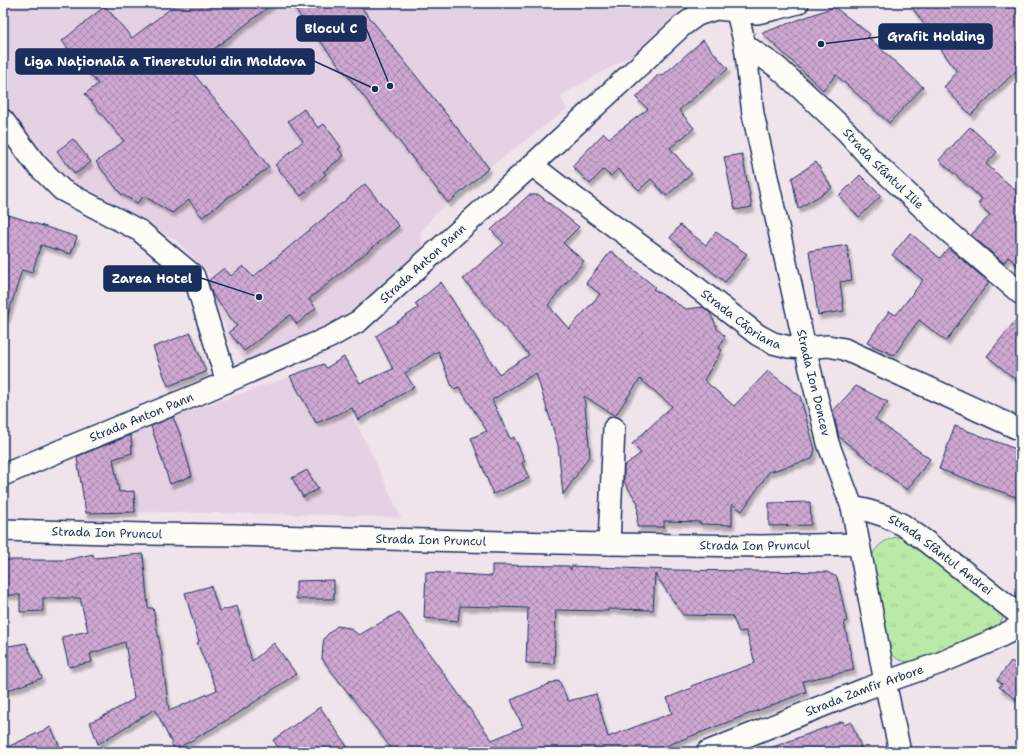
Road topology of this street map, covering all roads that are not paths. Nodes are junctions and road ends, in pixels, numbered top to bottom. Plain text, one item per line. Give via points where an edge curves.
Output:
1 (798, 3) edge
2 (737, 12) junction
3 (745, 45) junction
4 (3, 120) edge
5 (532, 165) junction
6 (1021, 294) edge
7 (805, 348) junction
8 (227, 382) junction
9 (614, 428) dead end
10 (1021, 430) edge
11 (3, 475) edge
12 (852, 507) junction
13 (3, 530) edge
14 (609, 544) junction
15 (859, 544) junction
16 (1021, 616) edge
17 (1021, 626) edge
18 (885, 682) junction
19 (707, 752) edge
20 (900, 752) edge

1 - 2 street, Strada Anton Pann via 757,13
2 - 3 street, Strada Ion Doncev
2 - 5 street, Strada Anton Pann via 716,9 697,15 687,22
3 - 6 street, Strada Sfântul Ilie via 777,67 942,226
3 - 7 street, Strada Ion Doncev via 753,114
4 - 8 street via 36,164 62,190 140,231 194,276
5 - 7 street, Strada Căpriana via 674,268 758,336 773,343
5 - 8 street, Strada Anton Pann via 359,321 330,337
7 - 10 street, Strada Căpriana via 828,346 844,349
7 - 12 street, Strada Ion Doncev via 828,443
8 - 11 street, Strada Anton Pann
9 - 14 street
12 - 15 street, Strada Ion Doncev
12 - 16 street, Strada Sfântul Andrei via 885,516 903,525
13 - 14 street, Strada Ion Pruncul
14 - 15 street, Strada Ion Pruncul
15 - 18 street, Strada Ion Doncev
17 - 18 street, Strada Zamfir Arbore via 989,642
18 - 19 street, Strada Zamfir Arbore
18 - 20 street, Strada Ion Doncev

